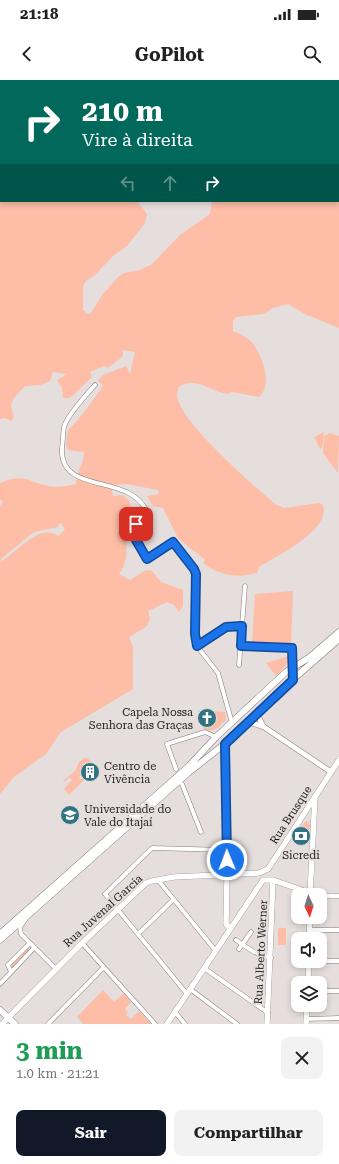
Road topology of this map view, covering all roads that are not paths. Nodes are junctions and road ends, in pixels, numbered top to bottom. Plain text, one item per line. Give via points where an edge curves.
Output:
1 (95, 385) dead end
2 (245, 586) dead end
3 (242, 626) junction
4 (339, 632) edge
5 (339, 639) edge
6 (197, 646) junction
7 (241, 646) junction
8 (239, 665) dead end
9 (293, 668) junction
10 (293, 680) junction
11 (257, 714) junction
12 (232, 723) junction
13 (248, 724) junction
14 (264, 727) junction
15 (216, 737) junction
16 (225, 744) junction
17 (338, 764) edge
18 (321, 766) junction
19 (176, 769) dead end
20 (331, 772) junction
21 (325, 782) junction
22 (182, 784) dead end
23 (315, 796) junction
24 (306, 809) junction
25 (314, 811) junction
26 (301, 818) junction
27 (314, 822) junction
28 (201, 832) dead end
29 (227, 850) junction
30 (268, 869) joint
31 (227, 875) junction
32 (158, 880) junction
33 (273, 880) junction
34 (295, 888) edge
35 (311, 888) edge
36 (327, 896) edge
37 (339, 896) edge
38 (173, 900) junction
39 (118, 909) junction
40 (26, 917) junction
41 (309, 924) edge
42 (230, 928) junction
43 (309, 930) joint
44 (339, 930) edge
45 (251, 932) dead end
46 (0, 934) edge
47 (138, 934) junction
48 (0, 940) edge
49 (236, 940) dead end
50 (30, 943) junction
51 (82, 943) junction
52 (242, 944) junction
53 (34, 948) junction
54 (239, 949) dead end
55 (215, 950) junction
56 (271, 958) junction
57 (327, 961) edge
58 (339, 961) edge
59 (103, 968) junction
60 (204, 968) junction
61 (56, 969) junction
62 (11, 972) junction
63 (0, 984) edge
64 (327, 991) edge
65 (339, 991) edge
66 (188, 992) junction
67 (0, 1010) edge
68 (175, 1012) junction
69 (268, 1013) junction
70 (8, 1018) junction
71 (339, 1018) edge
72 (306, 1021) edge
73 (2, 1024) edge
74 (15, 1024) edge
75 (48, 1024) edge
76 (155, 1024) edge
77 (167, 1024) edge
78 (185, 1024) edge
79 (237, 1024) edge
80 (267, 1024) edge

1 - 6 street via 66,422 63,459 76,477 121,489 138,498 147,512 136,524 136,540 147,559 173,542 194,569
2 - 3 street
3 - 6 street via 226,627
3 - 7 street
4 - 9 main road
5 - 10 main road
6 - 12 street via 218,673
7 - 8 street
7 - 9 street via 292,648
9 - 10 main road
9 - 12 main road
10 - 11 main road
11 - 13 main road
11 - 14 street
12 - 15 main road
13 - 14 street
13 - 16 main road
14 - 18 street
15 - 16 main road via 218,743
15 - 19 street via 205,732 167,744
15 - 46 main road via 189,766
16 - 29 street
16 - 40 main road via 188,773
17 - 20 main road, Rua Brusque
18 - 20 street
18 - 21 street
20 - 21 main road, Rua Brusque
21 - 23 main road, Rua Brusque
22 - 28 street
23 - 24 main road, Rua Brusque
23 - 25 main road
24 - 25 main road via 310,814
24 - 26 main road, Rua Brusque
25 - 27 main road
26 - 27 main road via 309,818
26 - 30 main road, Rua Brusque
27 - 35 main road
29 - 31 street
29 - 39 street via 152,848 105,894
30 - 31 main road, Rua Juvenal Garcia via 259,873
31 - 32 main road, Rua Juvenal Garcia
31 - 42 main road via 226,922
32 - 38 street
32 - 39 main road, Rua Juvenal Garcia via 146,883
33 - 34 main road
33 - 42 main road via 267,879 260,883
33 - 56 main road, Rua Alberto Werner
36 - 37 street
38 - 47 street
38 - 55 street
39 - 47 street
39 - 51 main road, Rua Juvenal Garcia
40 - 48 main road
40 - 50 street via 20,932
41 - 43 main road
42 - 55 main road
43 - 44 street
45 - 52 street
47 - 66 street
49 - 52 street
50 - 53 street
50 - 62 street via 8,965
51 - 59 street
51 - 61 main road, Rua Juvenal Garcia
52 - 54 street
52 - 56 street
53 - 61 street
53 - 62 street
55 - 60 main road
56 - 69 main road, Rua Alberto Werner
57 - 58 street
59 - 75 street
59 - 76 street
60 - 66 main road
60 - 69 street
61 - 70 main road, Rua Juvenal Garcia
62 - 63 street
64 - 65 street
66 - 68 main road
66 - 79 street
67 - 70 main road
68 - 77 main road
68 - 78 street
69 - 80 main road, Rua Alberto Werner
70 - 73 main road, Rua Juvenal Garcia
70 - 74 main road
71 - 72 street

